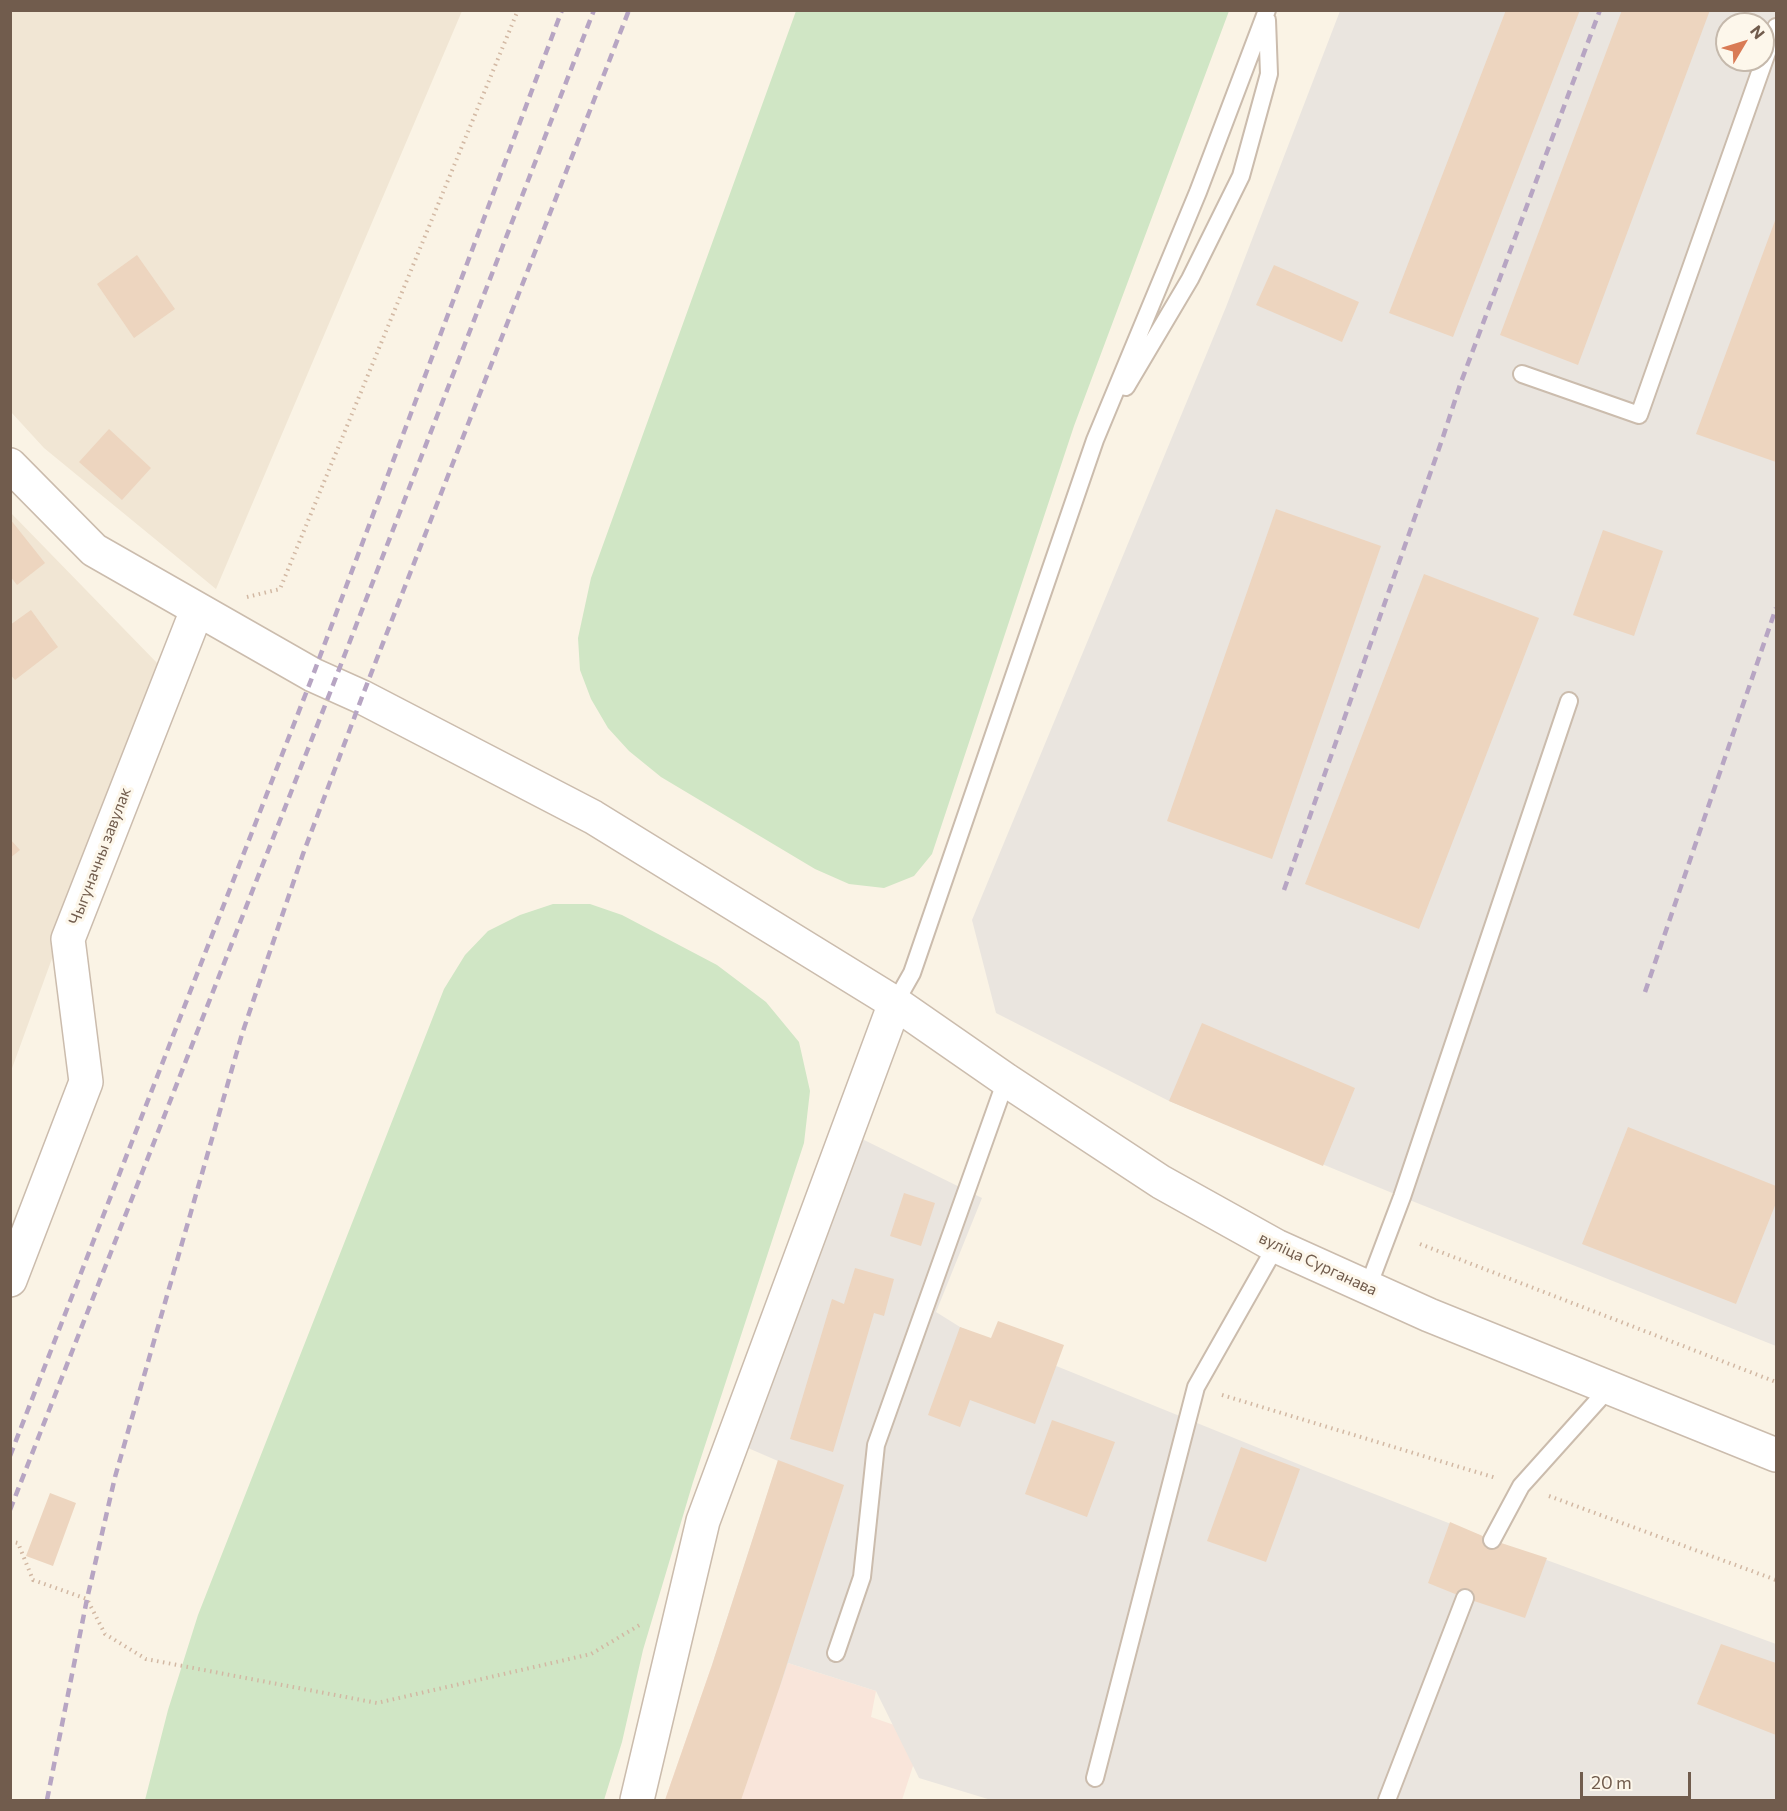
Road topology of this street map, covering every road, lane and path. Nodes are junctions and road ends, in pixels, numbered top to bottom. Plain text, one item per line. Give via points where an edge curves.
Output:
1 (518, 10) edge
2 (1267, 12) edge
3 (1776, 27) edge
4 (1522, 374) dead end
5 (1095, 440) junction
6 (10, 465) edge
7 (197, 610) junction
8 (1569, 701) dead end
9 (896, 1003) junction
10 (1006, 1080) junction
11 (1420, 1244) dead end
12 (1276, 1246) junction
13 (10, 1280) edge
14 (1368, 1287) junction
15 (1776, 1382) edge
16 (1196, 1387) junction
17 (1609, 1388) junction
18 (1776, 1455) edge
19 (1521, 1486) junction
20 (1492, 1540) dead end
21 (10, 1541) edge
22 (1776, 1580) edge
23 (685, 1598) junction
24 (1465, 1598) dead end
25 (836, 1653) dead end
26 (1095, 1778) dead end
27 (637, 1800) edge
28 (1388, 1800) edge

1 - 7 path via 280,589
2 - 5 lane via 1198,192
2 - 5 lane via 1269,74 1240,176 1190,279
3 - 4 lane via 1639,415
5 - 9 lane via 912,973
6 - 7 street, вуліца Сурганава via 94,550
7 - 9 street, вуліца Сурганава via 313,675 593,817
7 - 13 street, Чыгуначны завулак via 68,939 86,1082
8 - 14 lane
9 - 10 street, вуліца Сурганава
9 - 23 street via 703,1521
10 - 12 street, вуліца Сурганава via 1161,1182
10 - 25 lane via 876,1445 862,1577
11 - 15 path
12 - 14 street, вуліца Сурганава
12 - 16 lane
14 - 17 street, вуліца Сурганава
16 - 19 path
16 - 26 lane
17 - 18 street, вуліца Сурганава
17 - 19 lane
19 - 20 lane
19 - 22 path
21 - 23 path via 18,1544 33,1580 87,1599 105,1634 146,1659 377,1703 591,1654
23 - 27 street
24 - 28 lane

